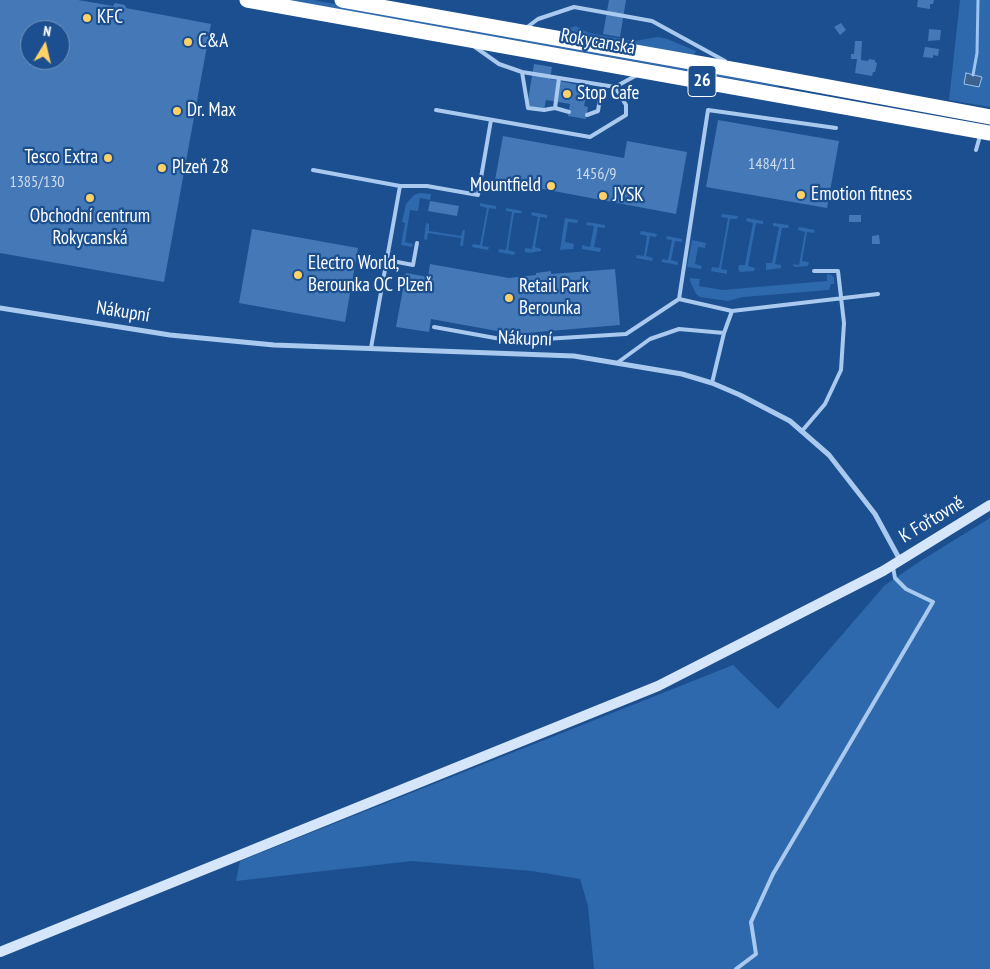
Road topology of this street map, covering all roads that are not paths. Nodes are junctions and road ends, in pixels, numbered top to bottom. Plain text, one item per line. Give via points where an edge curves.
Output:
1 (247, 0) edge
2 (342, 0) edge
3 (520, 32) junction
4 (463, 38) junction
5 (643, 71) junction
6 (742, 71) junction
7 (522, 72) junction
8 (559, 78) junction
9 (602, 85) junction
10 (615, 88) junction
11 (555, 108) junction
12 (436, 110) dead end
13 (569, 112) dead end
14 (587, 115) dead end
15 (990, 117) edge
16 (491, 120) junction
17 (836, 128) dead end
18 (986, 132) edge
19 (976, 150) dead end
20 (313, 170) dead end
21 (400, 186) junction
22 (417, 243) dead end
23 (387, 260) junction
24 (814, 271) dead end
25 (878, 294) dead end
26 (679, 299) junction
27 (842, 299) junction
28 (0, 308) edge
29 (732, 311) junction
30 (434, 327) dead end
31 (724, 333) junction
32 (371, 348) junction
33 (617, 363) junction
34 (712, 383) junction
35 (802, 431) junction
36 (990, 505) edge
37 (896, 562) junction
38 (0, 952) edge
39 (736, 969) edge

1 - 4 highway, Rokycanská / 26
2 - 3 highway, Rokycanská / 26
3 - 6 highway, Rokycanská / 26
3 - 6 lane via 538,19 574,7 652,21
4 - 5 highway, Rokycanská / 26
4 - 7 lane via 499,64
5 - 10 lane
5 - 18 highway, Rokycanská / 26
6 - 15 highway, Rokycanská / 26 via 941,103
7 - 8 lane
7 - 11 lane via 528,108
8 - 9 lane
8 - 11 lane
9 - 10 lane
9 - 14 lane via 598,111
10 - 16 lane via 626,105 626,115 590,137
11 - 13 lane
12 - 16 lane
16 - 21 lane via 478,195 427,186
17 - 26 lane via 708,110
18 - 19 lane
20 - 21 lane
21 - 23 lane
22 - 23 lane via 413,265
23 - 32 lane
24 - 27 lane via 838,271
25 - 27 lane
26 - 29 lane
26 - 30 lane via 626,334 512,341
27 - 29 lane
27 - 35 lane via 842,370 825,404
28 - 32 street, Nákupní via 170,335 274,345
29 - 31 lane
31 - 33 lane via 680,329 650,339
31 - 34 lane
32 - 33 street, Nákupní via 574,356
33 - 34 street, Nákupní via 682,374
34 - 35 street, Nákupní via 790,421
35 - 37 street, Nákupní via 829,455 875,514
36 - 37 street, K Fořtovně
37 - 38 street, K Fořtovně via 658,686
37 - 39 lane via 895,578 906,589 933,602 773,874 752,922 756,954

